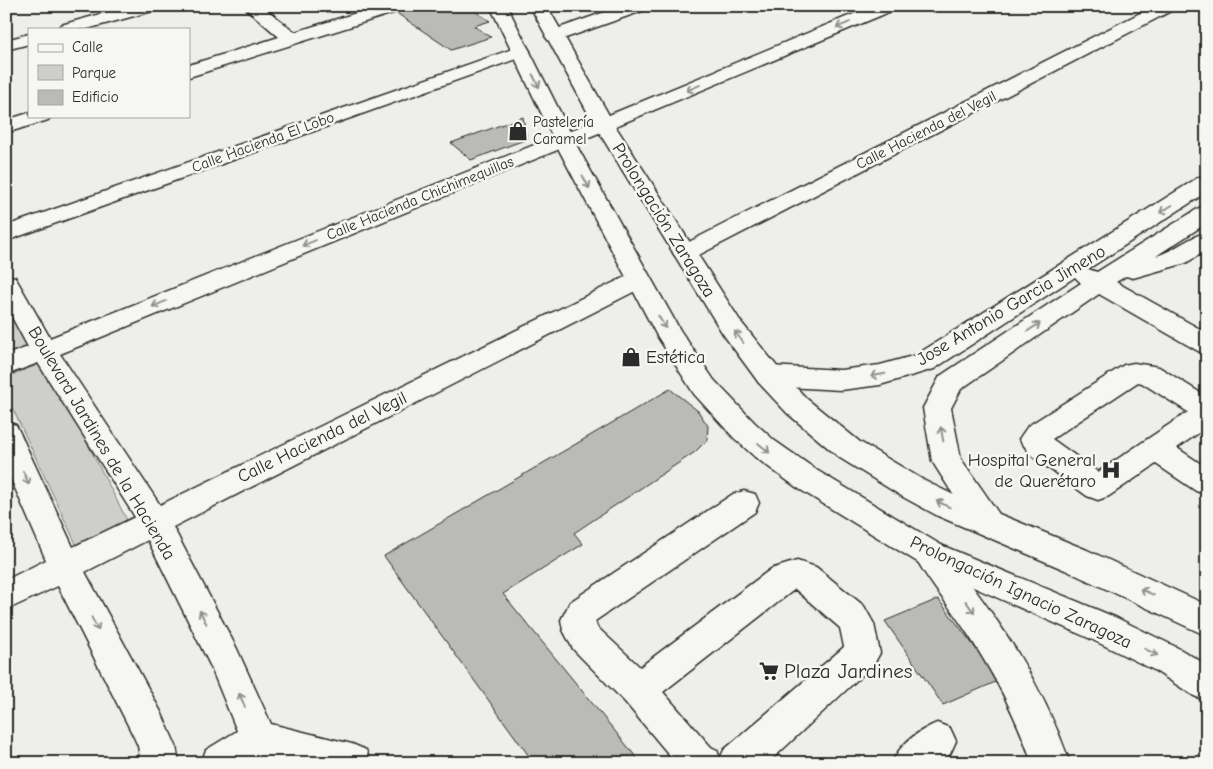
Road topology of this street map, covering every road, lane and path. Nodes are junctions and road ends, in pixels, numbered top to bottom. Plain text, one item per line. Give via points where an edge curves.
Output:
1 (150, 6) edge
2 (251, 6) edge
3 (397, 6) edge
4 (498, 6) edge
5 (538, 6) edge
6 (639, 6) edge
7 (888, 6) edge
8 (1167, 6) edge
9 (71, 28) edge
10 (554, 36) junction
11 (28, 39) edge
12 (292, 39) junction
13 (6, 45) edge
14 (521, 51) junction
15 (190, 71) edge
16 (35, 118) edge
17 (604, 124) junction
18 (6, 127) edge
19 (565, 139) junction
20 (1207, 182) edge
21 (1207, 213) edge
22 (6, 234) edge
23 (1207, 239) edge
24 (685, 253) junction
25 (1071, 269) junction
26 (638, 280) junction
27 (1104, 280) junction
28 (6, 283) edge
29 (969, 333) junction
30 (1207, 345) edge
31 (44, 351) junction
32 (1000, 351) junction
33 (6, 366) edge
34 (769, 376) junction
35 (1207, 412) edge
36 (6, 433) edge
37 (1156, 449) junction
38 (1207, 484) edge
39 (744, 503) dead end
40 (154, 521) junction
41 (988, 523) junction
42 (930, 554) junction
43 (65, 566) junction
44 (6, 596) edge
45 (1207, 621) edge
46 (1207, 684) edge
47 (638, 690) junction
48 (259, 740) junction
49 (740, 762) edge
50 (160, 763) edge
51 (220, 763) edge
52 (352, 763) edge
53 (703, 763) edge
54 (1051, 763) edge

1 - 9 street
2 - 12 street
3 - 12 street
4 - 14 street
5 - 10 street, Prolongación Zaragoza
6 - 10 street
7 -> 17 street, Calle Hacienda Chichimequillas
8 - 24 street, Calle Hacienda del Vegil
10 - 17 street, Prolongación Zaragoza
11 - 13 street
12 - 15 street
14 -> 19 street
14 - 22 street, Calle Hacienda El Lobo
16 - 18 street
17 - 19 street, Calle Hacienda Chichimequillas
17 - 24 street, Prolongación Zaragoza
19 -> 26 street
19 -> 31 street, Calle Hacienda Chichimequillas
20 -> 25 street, Jose Antonio Garcia Jimeno
21 - 27 street, Jose Antonio Garcia Jimeno
23 - 27 street via 1178,258
34 -> 24 street, Prolongación Zaragoza via 732,328
25 - 27 street
25 - 29 street, Jose Antonio Garcia Jimeno
26 - 40 street, Calle Hacienda del Vegil
26 -> 42 street, Prolongación Ignacio Zaragoza via 704,387 765,450
27 - 30 street
32 -> 27 street, Jose Antonio Garcia Jimeno
28 - 31 street, Boulevard Jardines de la Hacienda
29 - 32 street
29 -> 34 street, Jose Antonio Garcia Jimeno via 925,362 880,375 841,380
31 - 33 street, Calle Hacienda Chichimequillas
31 - 40 street, Boulevard Jardines de la Hacienda
41 -> 32 street, Jose Antonio Garcia Jimeno via 947,461 937,408 950,383
41 -> 34 street via 914,489 850,450 821,427
35 - 37 street
35 - 37 street via 1150,374 1134,372 1034,439 1098,488
36 -> 43 street
37 - 38 street
39 - 47 street via 582,612 578,620 585,638
40 - 43 street, Calle Hacienda del Vegil
48 -> 40 street, Boulevard Jardines de la Hacienda via 225,660
45 -> 41 street
42 -> 46 street, Prolongación Ignacio Zaragoza via 1105,629 1166,659
42 -> 54 street via 1007,663 1028,700
43 - 44 street, Calle Hacienda del Vegil
43 -> 50 street via 148,725
47 - 49 street via 783,579 797,576 810,581 852,617 857,624 862,653
47 - 53 street
48 - 51 street
48 - 52 street

